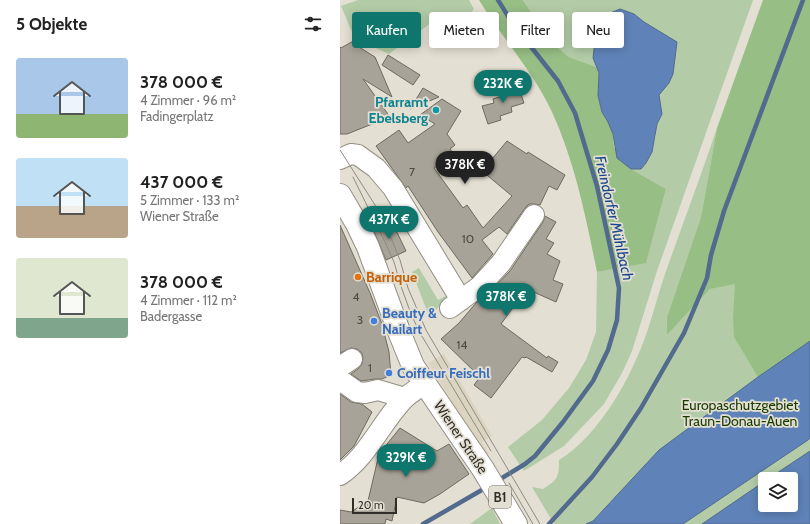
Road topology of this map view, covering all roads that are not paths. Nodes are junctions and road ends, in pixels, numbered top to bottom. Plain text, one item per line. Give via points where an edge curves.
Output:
1 (340, 160) edge
2 (340, 195) edge
3 (534, 215) dead end
4 (340, 380) edge
5 (425, 384) junction
6 (405, 398) junction
7 (340, 475) edge
8 (516, 524) edge

1 - 3 street via 351,154 365,158 393,188 455,304 480,286 502,263
2 - 5 main road, Wiener Straße / B1 via 368,247 413,366
4 - 6 street via 357,392 378,390
5 - 6 street
5 - 8 main road, Wiener Straße / B1 via 483,469
6 - 7 street via 362,456

